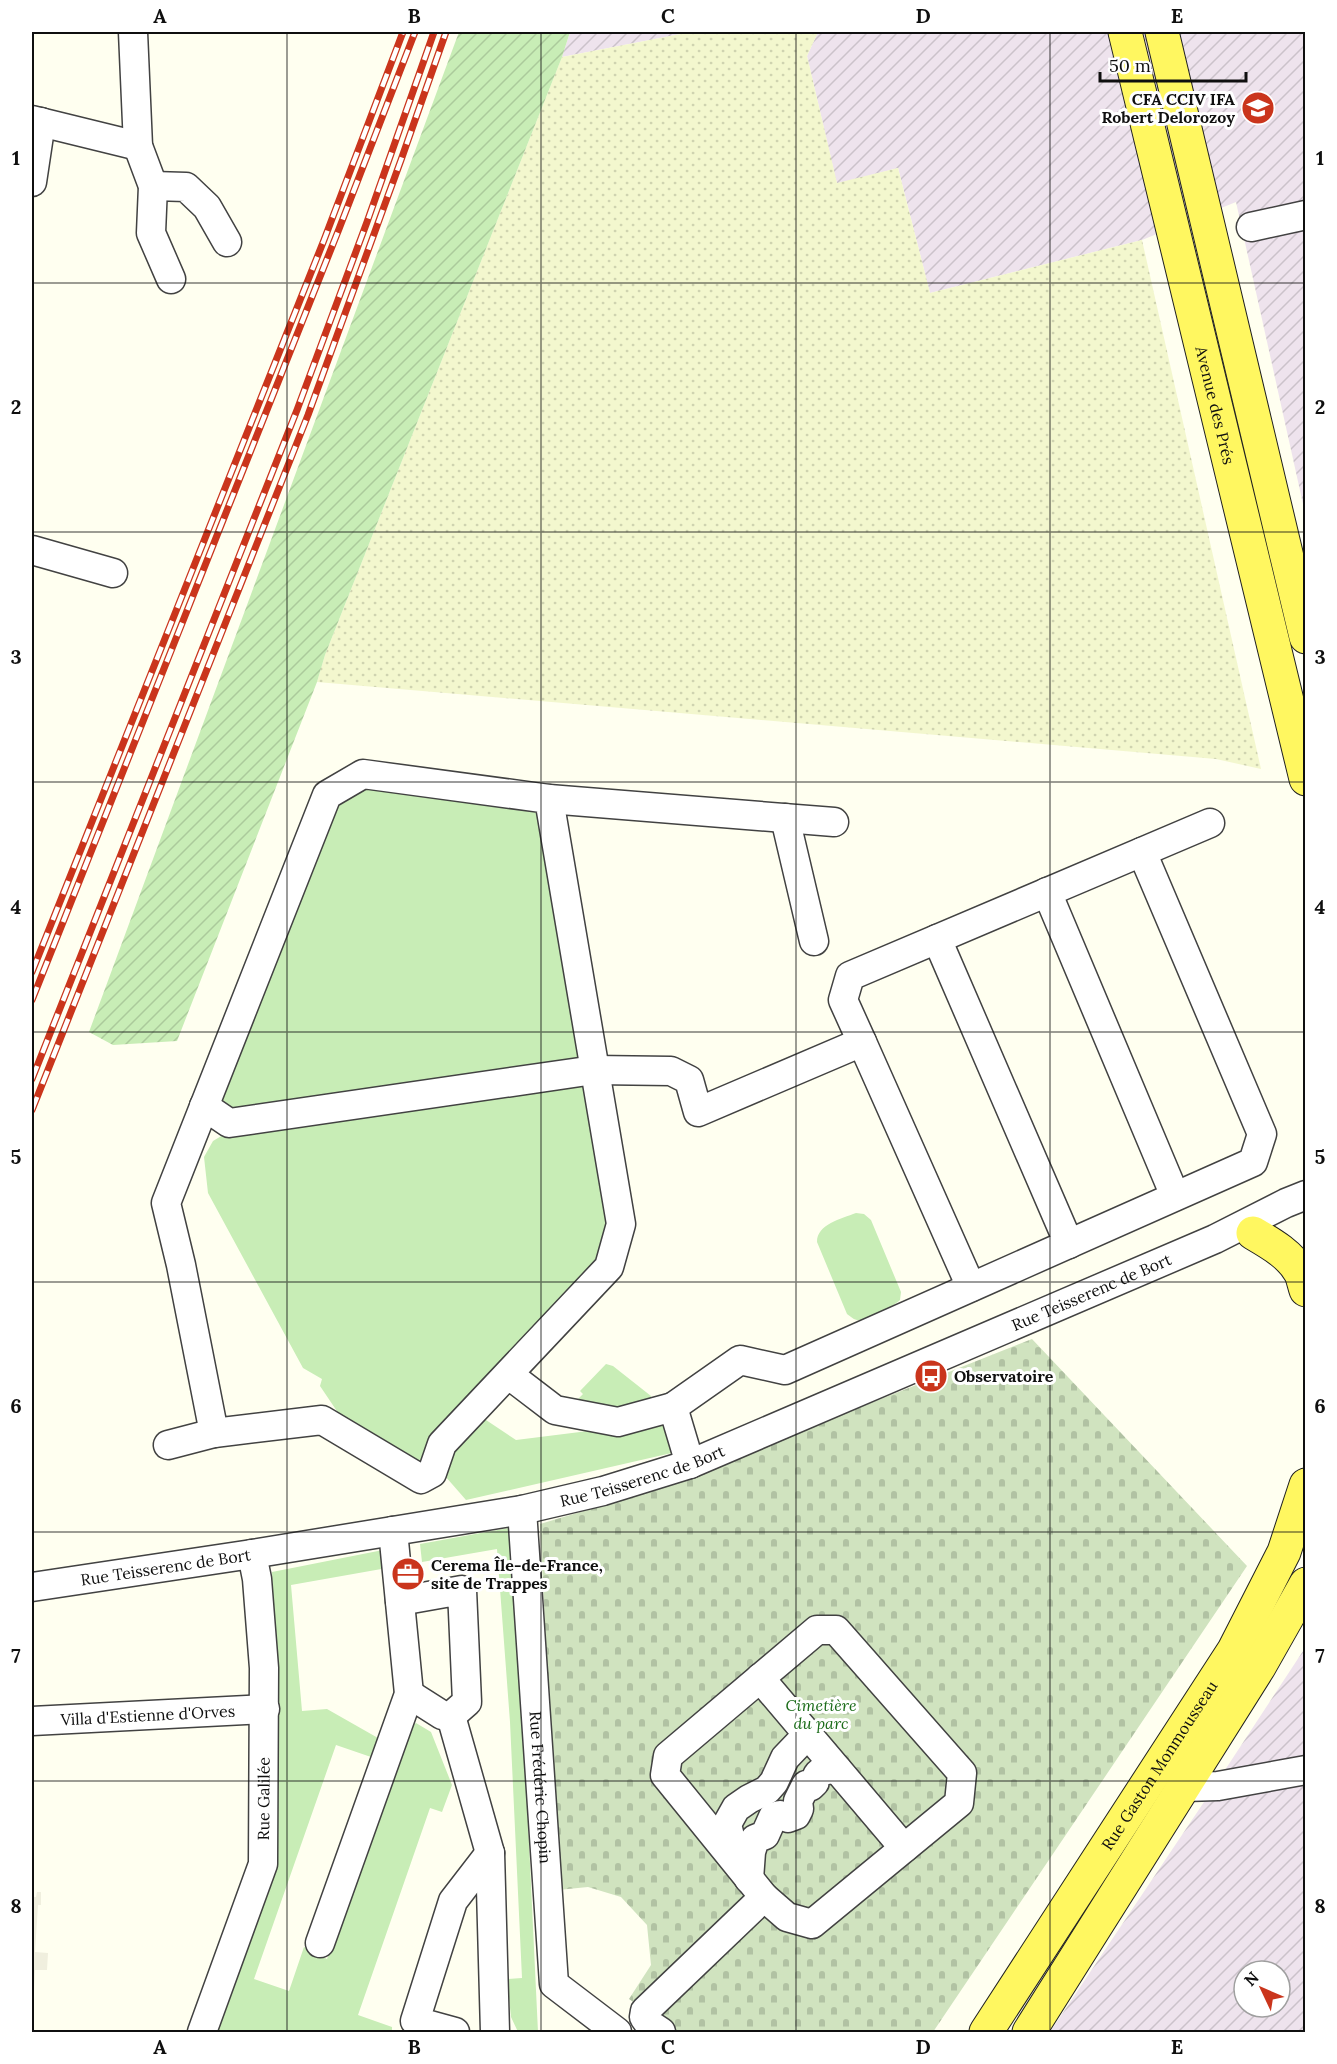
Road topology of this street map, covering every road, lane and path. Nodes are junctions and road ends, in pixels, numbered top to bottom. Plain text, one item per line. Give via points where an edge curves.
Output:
1 (133, 32) edge
2 (1125, 32) edge
3 (1149, 32) edge
4 (1161, 32) edge
5 (1181, 111) junction
6 (36, 121) edge
7 (138, 146) junction
8 (32, 182) edge
9 (153, 186) junction
10 (1305, 214) edge
11 (1251, 227) dead end
12 (227, 242) dead end
13 (171, 279) dead end
14 (32, 550) edge
15 (113, 573) dead end
16 (1305, 637) edge
17 (1305, 779) edge
18 (549, 799) junction
19 (784, 818) junction
20 (834, 822) dead end
21 (1210, 823) dead end
22 (1143, 852) junction
23 (1047, 892) junction
24 (937, 939) junction
25 (814, 940) dead end
26 (862, 1042) junction
27 (594, 1070) junction
28 (204, 1106) junction
29 (1305, 1178) edge
30 (1175, 1196) junction
31 (1299, 1204) edge
32 (1253, 1233) junction
33 (1215, 1239) junction
34 (1069, 1244) junction
35 (971, 1287) junction
36 (1305, 1290) edge
37 (508, 1374) junction
38 (673, 1407) junction
39 (214, 1433) junction
40 (168, 1445) dead end
41 (690, 1464) junction
42 (1305, 1485) edge
43 (522, 1510) junction
44 (393, 1531) junction
45 (252, 1554) junction
46 (1305, 1584) edge
47 (32, 1587) edge
48 (400, 1601) junction
49 (760, 1678) junction
50 (409, 1694) junction
51 (265, 1709) junction
52 (451, 1716) junction
53 (32, 1721) edge
54 (808, 1734) junction
55 (1305, 1770) edge
56 (1184, 1787) junction
57 (794, 1801) junction
58 (904, 1848) junction
59 (490, 1853) junction
60 (750, 1880) junction
61 (320, 1943) dead end
62 (202, 2032) edge
63 (455, 2032) edge
64 (495, 2032) edge
65 (617, 2032) edge
66 (661, 2032) edge
67 (986, 2032) edge
68 (1029, 2032) edge

1 - 7 street
2 - 17 main road, Avenue des Prés
3 - 5 main road via 1166,97
4 - 5 main road
5 - 16 main road
6 - 7 street
6 - 8 street
7 - 9 street
9 - 12 street via 186,187 207,207
9 - 13 street via 151,233
10 - 11 street
14 - 15 street
18 - 19 street
18 - 27 street
18 - 28 street via 363,774 327,795
19 - 20 street
19 - 25 street
21 - 22 street
22 - 23 street
22 - 30 street via 1262,1134 1253,1162
23 - 24 street
23 - 30 street
24 - 26 street via 850,976 843,1000
24 - 34 street
26 - 27 street via 698,1112 689,1080 671,1071
26 - 35 street
27 - 28 street via 230,1124
27 - 37 street via 621,1224 609,1267
28 - 39 street via 166,1203
29 - 31 street
30 - 34 street
31 - 32 street, Rue Teisserenc de Bort
31 - 33 street, Rue Teisserenc de Bort
32 - 33 street, Rue Teisserenc de Bort
32 - 36 main road via 1287,1256 1301,1273
33 - 41 street, Rue Teisserenc de Bort
34 - 35 street
35 - 38 street via 785,1371 740,1360
37 - 38 street via 555,1410 618,1422
37 - 39 street via 442,1444 432,1473 421,1479 322,1420
38 - 41 street
39 - 40 street
41 - 43 street, Rue Teisserenc de Bort via 603,1491
42 - 67 main road, Rue Gaston Monmousseau via 1284,1552 1234,1650
43 - 44 street, Rue Teisserenc de Bort
43 - 65 street, Rue Frédéric Chopin via 554,1984
44 - 45 street, Rue Teisserenc de Bort
44 - 48 street
45 - 47 street, Rue Teisserenc de Bort
45 - 51 street, Rue Galilée
46 - 56 main road, Rue Gaston Monmousseau via 1260,1667
48 - 50 street
48 - 52 street via 462,1590 467,1702
49 - 54 street
49 - 58 street via 817,1630 836,1630 962,1773 958,1803
49 - 60 street via 668,1756 665,1774
50 - 52 street via 442,1715
50 - 61 street
51 - 53 street, Villa d'Estienne d'Orves
51 - 62 street, Rue Galilée via 263,1864
52 - 59 street
54 - 57 street
54 - 60 street via 785,1758 767,1790 736,1808 727,1824
55 - 56 street via 1218,1786
56 - 68 main road, Rue Gaston Monmousseau
57 - 58 street
57 - 60 street via 751,1852
58 - 60 street via 813,1924 787,1917
59 - 63 street via 453,1901 415,2021
59 - 64 street
60 - 66 street via 645,2011 649,2024

